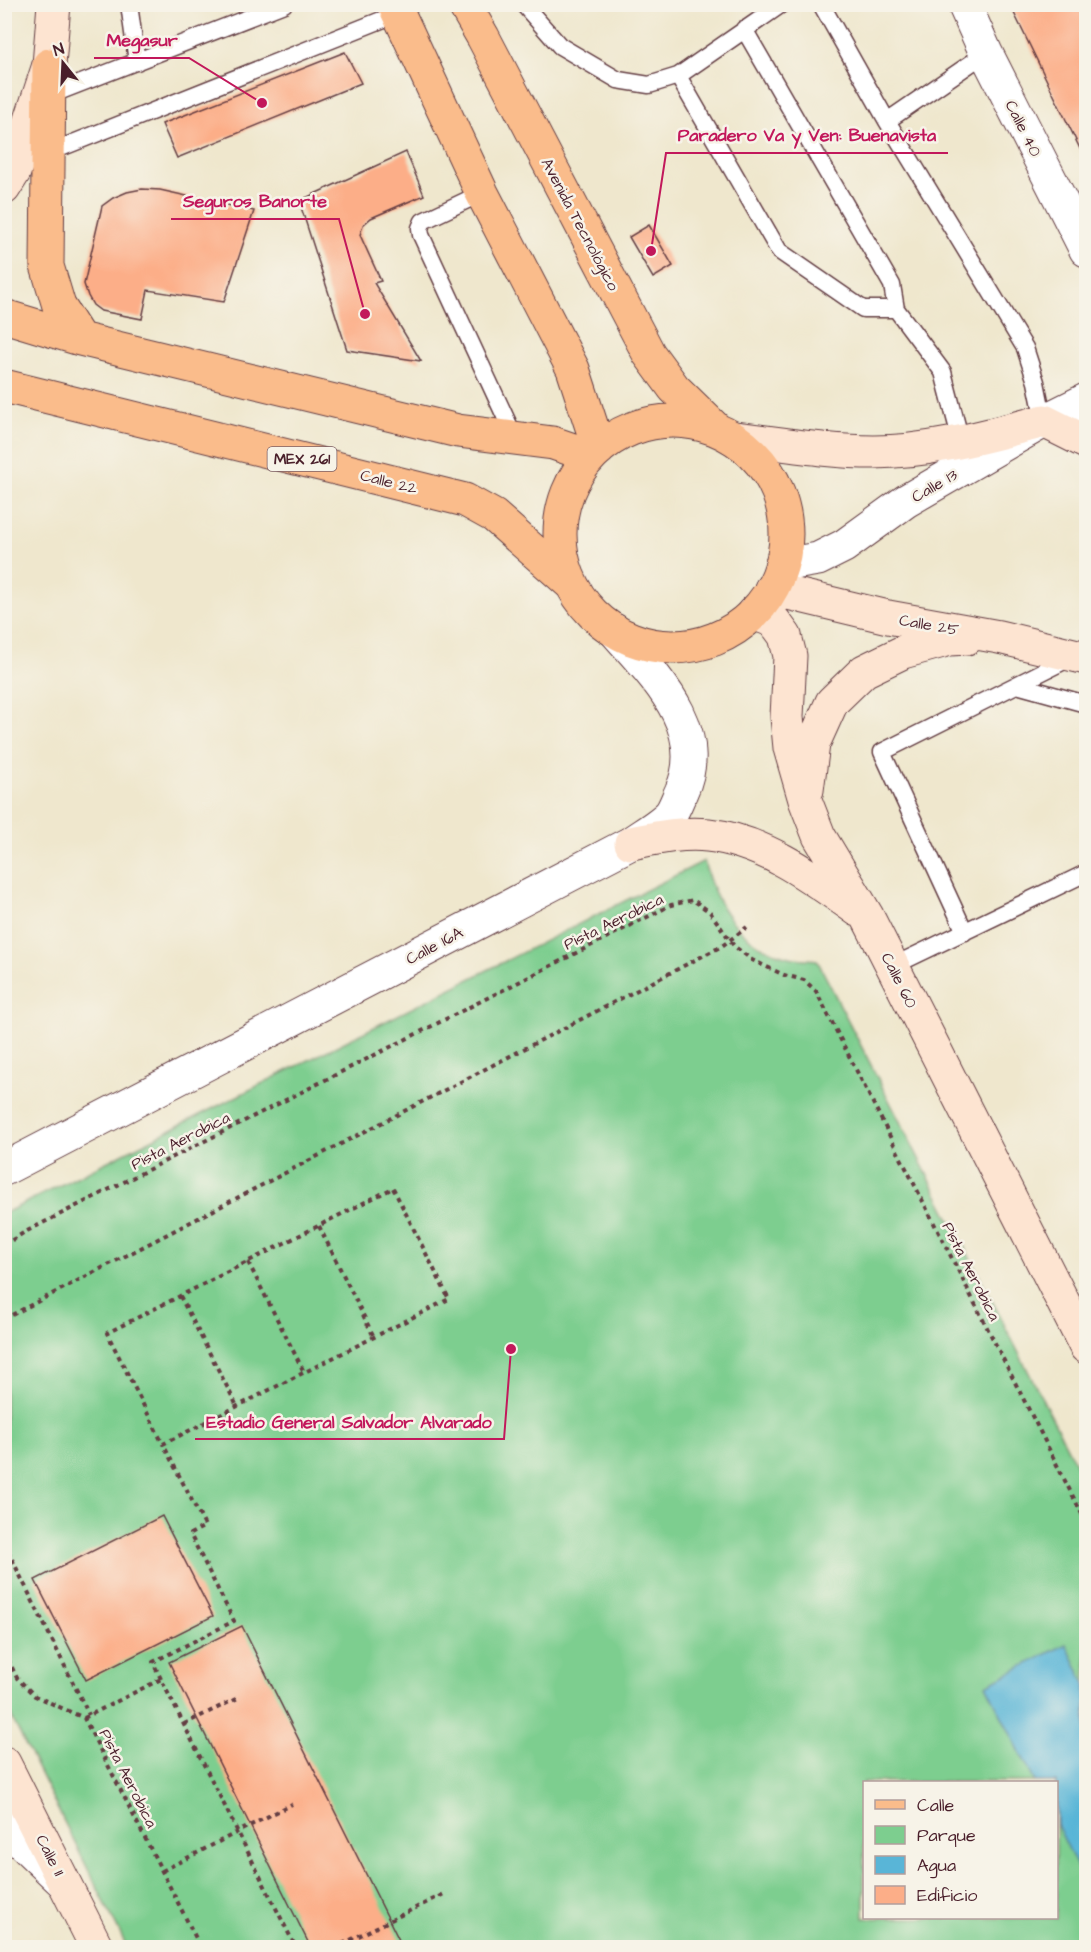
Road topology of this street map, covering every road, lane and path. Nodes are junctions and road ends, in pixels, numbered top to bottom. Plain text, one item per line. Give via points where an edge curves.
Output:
1 (54, 4) edge
2 (129, 4) edge
3 (284, 4) edge
4 (464, 4) edge
5 (523, 4) edge
6 (782, 4) edge
7 (821, 4) edge
8 (964, 4) edge
9 (397, 9) edge
10 (744, 29) junction
11 (986, 53) junction
12 (137, 62) junction
13 (678, 76) junction
14 (49, 81) junction
15 (887, 120) junction
16 (48, 153) junction
17 (4, 188) edge
18 (482, 193) junction
19 (1086, 250) edge
20 (896, 309) junction
21 (4, 316) edge
22 (80, 339) junction
23 (4, 386) edge
24 (1086, 400) edge
25 (1044, 421) junction
26 (725, 434) junction
27 (515, 438) junction
28 (960, 441) junction
29 (1086, 442) edge
30 (595, 453) junction
31 (572, 585) junction
32 (769, 589) junction
33 (614, 630) junction
34 (999, 637) junction
35 (1081, 657) edge
36 (1017, 685) junction
37 (1086, 704) edge
38 (805, 800) junction
39 (631, 843) junction
40 (1086, 873) edge
41 (867, 916) junction
42 (747, 927) dead end
43 (965, 932) junction
44 (730, 941) junction
45 (893, 966) junction
46 (4, 1169) edge
47 (319, 1226) junction
48 (4, 1245) edge
49 (248, 1262) junction
50 (180, 1296) junction
51 (4, 1319) edge
52 (374, 1337) junction
53 (1086, 1347) edge
54 (304, 1372) junction
55 (237, 1406) junction
56 (163, 1444) junction
57 (1086, 1522) edge
58 (4, 1543) edge
59 (4, 1651) edge
60 (161, 1679) junction
61 (240, 1697) dead end
62 (87, 1716) junction
63 (184, 1724) junction
64 (4, 1764) edge
65 (292, 1804) dead end
66 (4, 1826) edge
67 (238, 1832) junction
68 (162, 1871) junction
69 (65, 1884) junction
70 (444, 1894) dead end
71 (97, 1947) edge
72 (201, 1947) edge
73 (296, 1947) edge
74 (334, 1947) edge

1 - 14 main road
2 - 12 lane
3 - 12 lane
4 - 26 main road, Avenida Tecnológico via 649,354 674,387
5 - 13 lane via 561,46 618,80 649,85
6 - 10 lane
7 - 15 lane
8 - 11 street, Calle 40
9 - 16 lane
9 - 18 main road
10 - 13 lane
10 - 20 lane via 892,285
11 - 15 lane
11 - 19 street, Calle 40
12 - 14 lane
13 - 20 lane via 779,251 863,309
14 - 16 main road
14 - 17 main road via 14,172
15 - 25 lane via 1025,348
16 - 22 main road via 47,266 58,306
18 - 27 lane via 423,221 420,228
18 - 30 main road via 573,369
20 - 28 lane via 943,372
21 - 22 main road
22 - 27 main road via 458,431
23 - 31 main road, Calle 22 / MEX 261 via 465,500 494,516
24 - 25 street, Calle 13
25 - 28 main road
25 - 29 main road
25 - 32 street, Calle 13 via 906,501 844,546
26 - 28 main road via 874,452 930,448
26 - 30 main road via 697,424 656,422 616,436
26 - 32 main road, Avenida Tecnológico via 760,462 779,494 786,531
27 - 30 main road
30 - 31 main road via 572,482 562,510 562,557
31 - 33 main road via 597,618
32 - 33 main road via 733,629 710,640 686,646 661,646 636,641
32 - 34 main road, Calle 25 via 888,617
32 - 38 main road, Calle 60 via 774,621 785,636 790,656 790,748
33 - 39 street, Calle 16A via 666,691 682,720 689,747 688,777 671,813
34 - 35 main road, Calle 25
34 - 38 main road via 950,639 903,652 864,672 832,702 813,744
35 - 36 lane
36 - 37 lane
36 - 43 lane via 882,752
38 - 41 main road, Calle 60 via 819,836
39 - 41 main road via 669,835 708,835 746,843 781,859
39 - 46 street, Calle 16A
40 - 43 lane
41 - 45 main road, Calle 60
42 - 44 path
43 - 45 lane
44 - 48 path, Pista Aerobica via 710,912 693,900 671,904
44 - 51 path
44 - 57 path, Pista Aerobica via 752,960 804,980 816,991
45 - 53 main road, Calle 60
47 - 49 path
47 - 52 path
47 - 52 path via 393,1188 449,1299
49 - 50 path
49 - 54 path
50 - 55 path
50 - 56 path via 107,1333
52 - 54 path
54 - 55 path
55 - 56 path
56 - 60 path via 205,1526 190,1534 234,1622 153,1662
58 - 62 path
59 - 62 path, Pista Aerobica via 17,1678 34,1696
60 - 62 path
60 - 63 path
61 - 63 path
62 - 68 path, Pista Aerobica
63 - 67 path
64 - 69 main road, Calle 11
65 - 67 path
66 - 69 street
67 - 68 path
67 - 73 path
68 - 72 path, Pista Aerobica
69 - 71 main road, Calle 11
70 - 74 path

